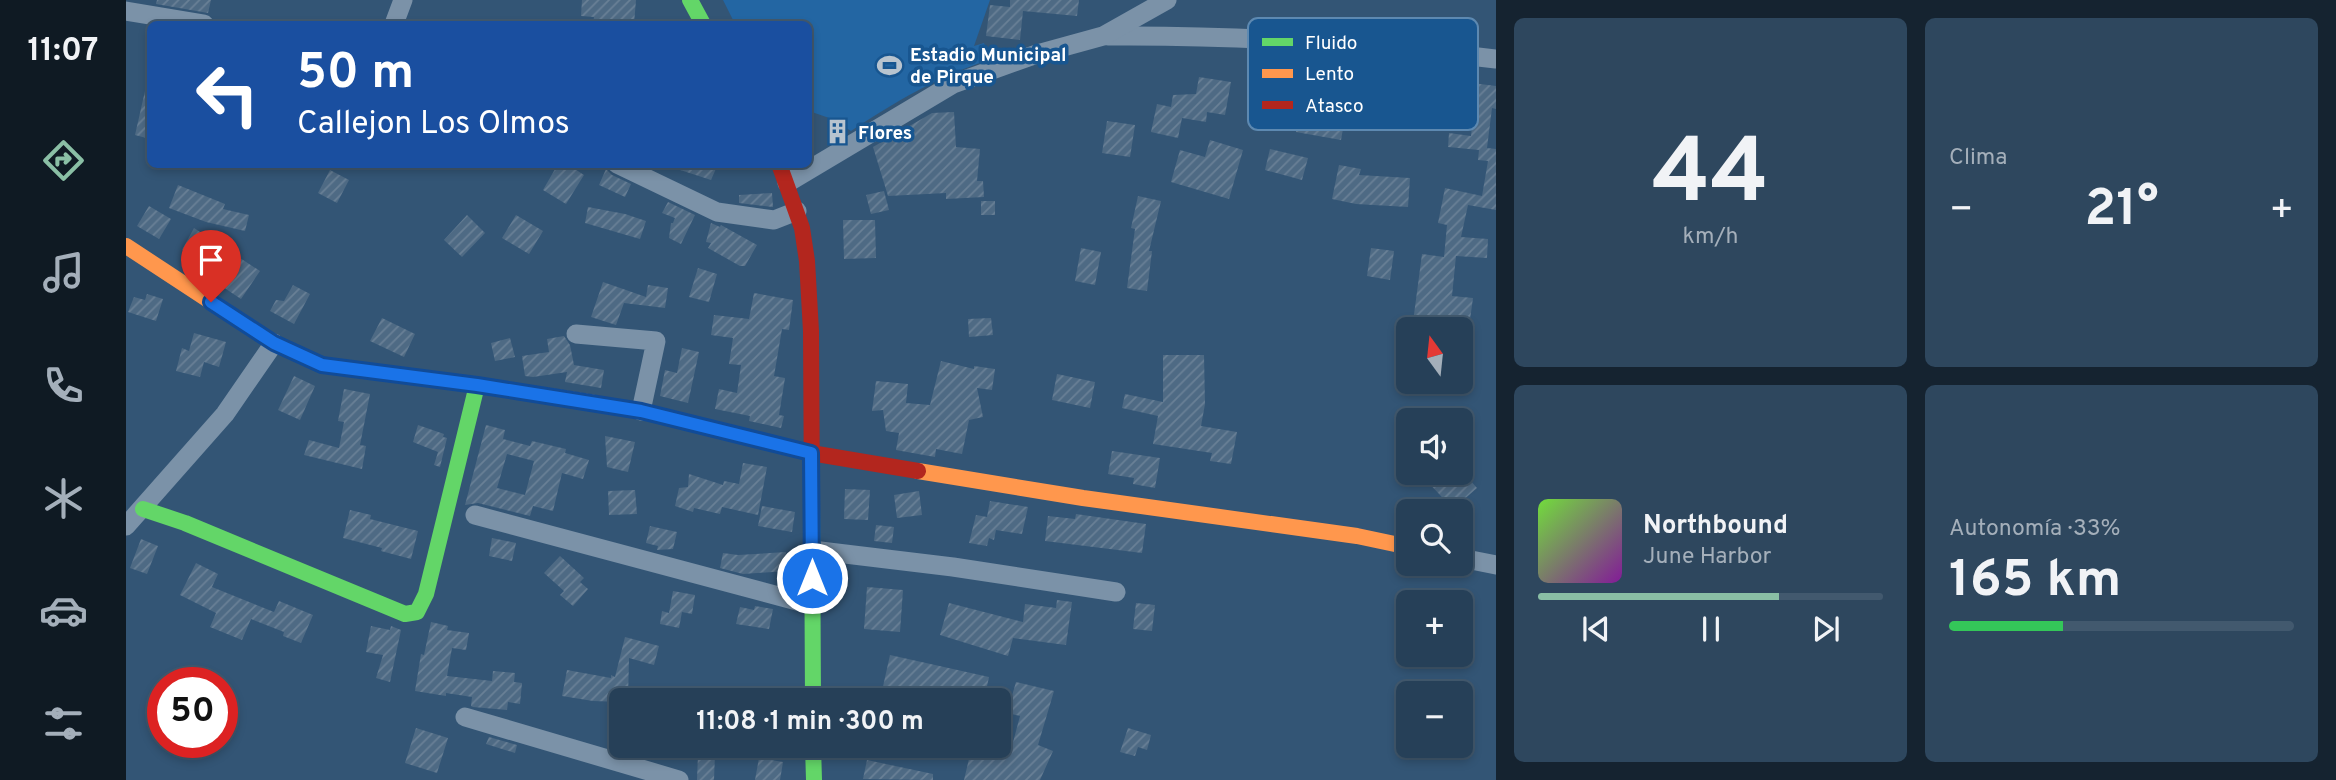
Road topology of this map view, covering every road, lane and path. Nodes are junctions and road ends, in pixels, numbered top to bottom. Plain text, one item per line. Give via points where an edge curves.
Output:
1 (403, 0) edge
2 (1167, 0) edge
3 (126, 12) edge
4 (190, 21) edge
5 (395, 21) edge
6 (1103, 36) junction
7 (1248, 38) edge
8 (1478, 57) edge
9 (1496, 59) edge
10 (625, 168) edge
11 (781, 168) edge
12 (787, 183) junction
13 (797, 211) junction
14 (126, 246) edge
15 (576, 334) dead end
16 (274, 343) junction
17 (477, 385) junction
18 (641, 411) junction
19 (811, 453) junction
20 (143, 509) junction
21 (475, 515) dead end
22 (126, 527) edge
23 (1396, 544) edge
24 (812, 550) junction
25 (1473, 560) edge
26 (1496, 565) edge
27 (1116, 592) dead end
28 (812, 605) junction
29 (813, 688) edge
30 (464, 716) dead end
31 (813, 758) edge
32 (679, 780) edge
33 (814, 780) edge

1 - 5 street
2 - 6 street
3 - 4 street
6 - 7 street
6 - 12 street via 953,84
8 - 9 street
10 - 13 street via 717,212 774,220
11 - 12 street
12 - 13 street
13 - 19 street via 807,261
14 - 16 street
15 - 18 street via 656,341
16 - 17 street via 322,365
16 - 20 street via 225,414
17 - 18 street
17 - 20 street via 426,594 417,611 405,614
18 - 19 street
19 - 23 street
19 - 24 street
20 - 22 street
21 - 28 street
24 - 27 street
24 - 28 street
25 - 26 street
28 - 29 street
30 - 32 street
31 - 33 street

